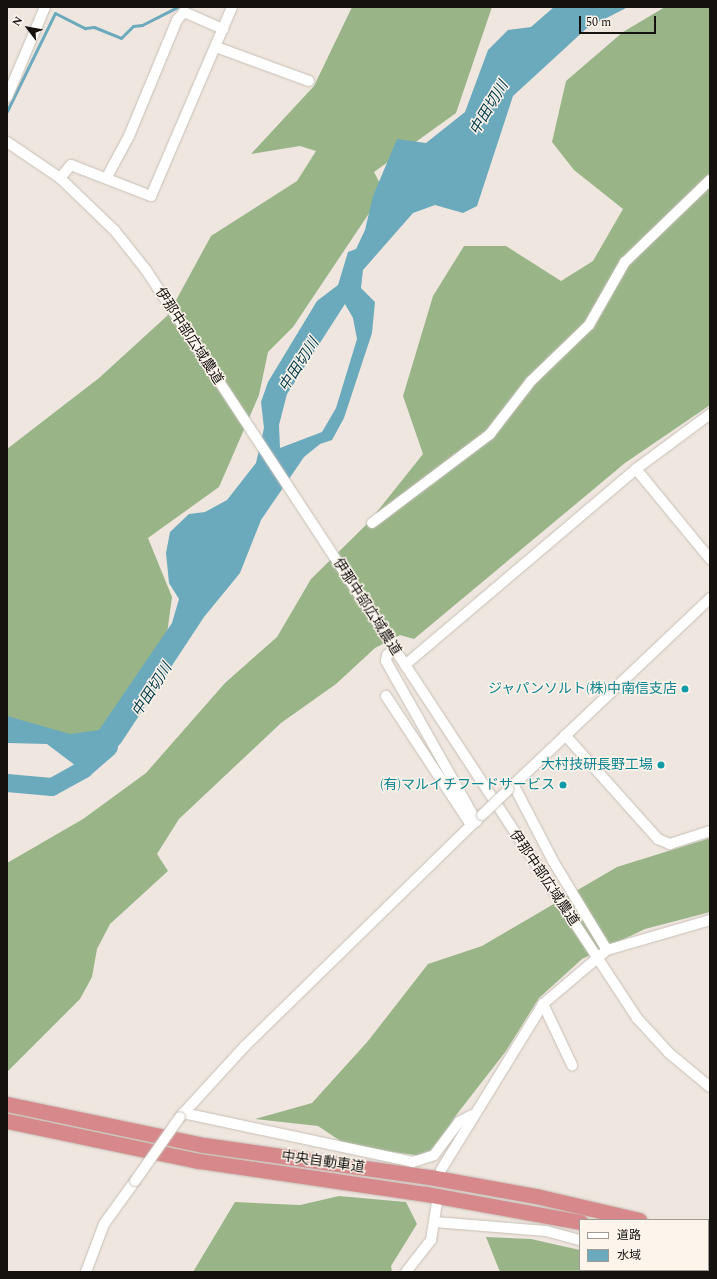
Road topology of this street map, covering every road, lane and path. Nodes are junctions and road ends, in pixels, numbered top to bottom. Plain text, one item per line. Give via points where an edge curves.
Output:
1 (45, 7) edge
2 (232, 7) edge
3 (223, 29) junction
4 (216, 47) junction
5 (309, 81) dead end
6 (7, 97) edge
7 (7, 142) edge
8 (107, 177) junction
9 (60, 178) junction
10 (710, 180) edge
11 (710, 414) edge
12 (636, 469) junction
13 (372, 523) dead end
14 (710, 559) edge
15 (710, 598) edge
16 (394, 649) junction
17 (405, 665) junction
18 (386, 696) dead end
19 (566, 735) junction
20 (511, 786) junction
21 (476, 820) junction
22 (710, 831) edge
23 (710, 920) edge
24 (607, 950) junction
25 (596, 957) junction
26 (543, 1004) junction
27 (572, 1065) dead end
28 (710, 1087) edge
29 (7, 1104) edge
30 (182, 1115) junction
31 (472, 1115) junction
32 (7, 1121) edge
33 (441, 1170) dead end
34 (437, 1204) dead end
35 (635, 1219) edge
36 (435, 1222) junction
37 (579, 1222) edge
38 (579, 1240) edge
39 (86, 1272) edge
40 (406, 1272) edge

1 - 6 street
2 - 3 street
3 - 4 street
3 - 8 street via 184,12 177,20 129,136
4 - 5 street
4 - 8 street via 151,196
7 - 9 street, 伊那中部広域農道
8 - 9 street via 71,165
9 - 16 street, 伊那中部広域農道 via 115,231 146,270
10 - 13 street via 625,262 589,325 531,381 490,434
11 - 12 street
12 - 14 street
12 - 17 street
15 - 19 street
16 - 17 street, 伊那中部広域農道
16 - 21 street via 387,655 386,661
17 - 25 street, 伊那中部広域農道
18 - 21 street
19 - 20 street
19 - 22 street via 658,839 670,844
20 - 21 street, bridge
20 - 24 street
21 - 30 street via 245,1046
23 - 24 street
24 - 25 street
25 - 26 street
25 - 28 street, 伊那中部広域農道 via 654,1038
26 - 27 street
26 - 31 street
29 - 35 highway, 中央自動車道 via 204,1145 536,1196
30 - 31 street via 413,1162 434,1155 459,1122
30 - 39 street, bridge via 104,1224
31 - 33 street
32 - 37 highway, 中央自動車道 via 199,1161 523,1210
34 - 36 street
36 - 38 street via 546,1231
36 - 40 street via 431,1240

